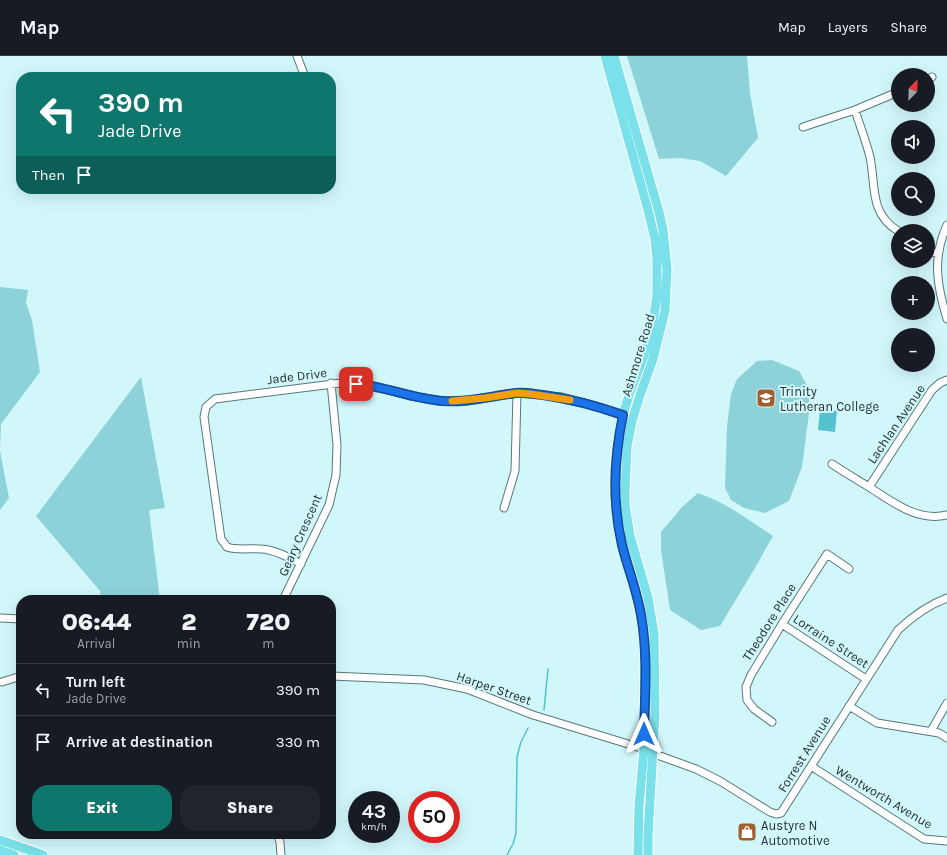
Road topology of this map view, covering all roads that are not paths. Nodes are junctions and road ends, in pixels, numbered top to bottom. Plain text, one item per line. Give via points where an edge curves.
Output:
1 (296, 56) edge
2 (605, 56) edge
3 (614, 56) edge
4 (302, 72) edge
5 (891, 95) edge
6 (855, 110) junction
7 (803, 127) dead end
8 (891, 225) edge
9 (947, 225) edge
10 (935, 253) edge
11 (938, 254) junction
12 (947, 319) edge
13 (947, 380) edge
14 (331, 383) junction
15 (517, 393) junction
16 (623, 415) junction
17 (633, 418) junction
18 (832, 464) dead end
19 (869, 487) junction
20 (504, 508) dead end
21 (947, 515) edge
22 (301, 564) junction
23 (849, 569) dead end
24 (285, 595) edge
25 (947, 598) edge
26 (0, 618) edge
27 (16, 619) edge
28 (782, 624) junction
29 (336, 676) edge
30 (16, 678) edge
31 (866, 679) junction
32 (2, 682) dead end
33 (947, 703) edge
34 (849, 706) junction
35 (772, 722) dead end
36 (931, 731) junction
37 (947, 738) edge
38 (644, 749) junction
39 (654, 754) junction
40 (811, 766) junction
41 (279, 839) edge
42 (0, 840) edge
43 (947, 840) edge
44 (0, 850) edge
45 (14, 855) edge
46 (43, 855) edge
47 (282, 855) edge
48 (638, 855) edge
49 (648, 855) edge

1 - 4 street
2 - 16 main road, Ashmore Road via 648,210 657,259 657,295 653,323
3 - 17 main road, Ashmore Road via 659,212 667,268 662,327
5 - 6 street
6 - 7 street
6 - 8 street via 869,156 876,206
9 - 11 street
10 - 11 street
11 - 12 street via 937,275
13 - 19 street, Lachlan Avenue via 932,390
14 - 15 street, Jade Drive via 370,385 410,396 444,401 465,401
14 - 22 street, Geary Crescent via 337,445 336,475 329,505
14 - 22 street, Jade Drive via 215,399 206,407 204,417 221,539 227,547 267,549
15 - 16 street, Jade Drive via 592,404
15 - 20 street via 515,472
16 - 17 street, Jade Drive
16 - 38 main road, Ashmore Road via 617,449 615,497 622,545 638,598 642,622 645,664
17 - 39 main road, Ashmore Road via 626,459 625,505 634,553 648,598 654,634
18 - 19 street
19 - 21 street via 915,514 932,517
22 - 24 street, Geary Crescent
23 - 28 street, Theodore Place via 827,554
25 - 31 street, Forrest Avenue via 913,616 898,630
26 - 27 street
28 - 31 street, Lorraine Street
28 - 35 street, Theodore Place via 750,675 746,687 747,700 754,709
29 - 38 street, Harper Street via 424,680 446,684 533,715
30 - 32 street
31 - 34 street, Forrest Avenue
33 - 36 street
34 - 36 street via 878,723
34 - 40 street, Forrest Avenue
36 - 37 street
38 - 39 street, Forrest Avenue
38 - 48 main road, Ashmore Road
39 - 40 street, Forrest Avenue via 704,773 776,814 781,812
39 - 49 main road, Ashmore Road
40 - 43 street, Wentworth Avenue via 924,839
41 - 47 street
42 - 46 main road
44 - 45 main road

